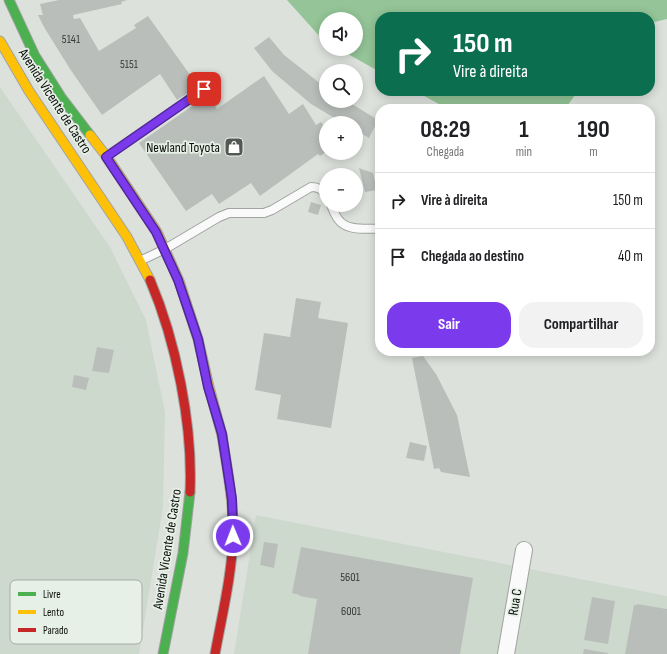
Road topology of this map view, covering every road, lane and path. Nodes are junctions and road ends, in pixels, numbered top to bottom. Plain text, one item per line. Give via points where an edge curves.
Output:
1 (10, 0) edge
2 (0, 41) edge
3 (204, 89) dead end
4 (106, 157) junction
5 (319, 188) edge
6 (334, 212) edge
7 (375, 229) edge
8 (165, 249) junction
9 (141, 260) junction
10 (524, 550) dead end
11 (163, 654) edge
12 (215, 654) edge
13 (506, 654) edge

1 - 4 main road, Avenida Vicente de Castro via 34,56
2 - 9 main road, Avenida Vicente de Castro via 23,82
3 - 4 lane
4 - 8 main road, Avenida Vicente de Castro
5 - 8 lane via 311,187 264,213 219,216
6 - 7 lane via 338,220 350,228
8 - 9 lane
8 - 12 main road, Avenida Vicente de Castro via 198,339 208,387 222,434 232,499 233,536 229,577
9 - 11 main road, Avenida Vicente de Castro via 172,346 188,425 190,453 191,492 186,535
10 - 13 street, Rua C

